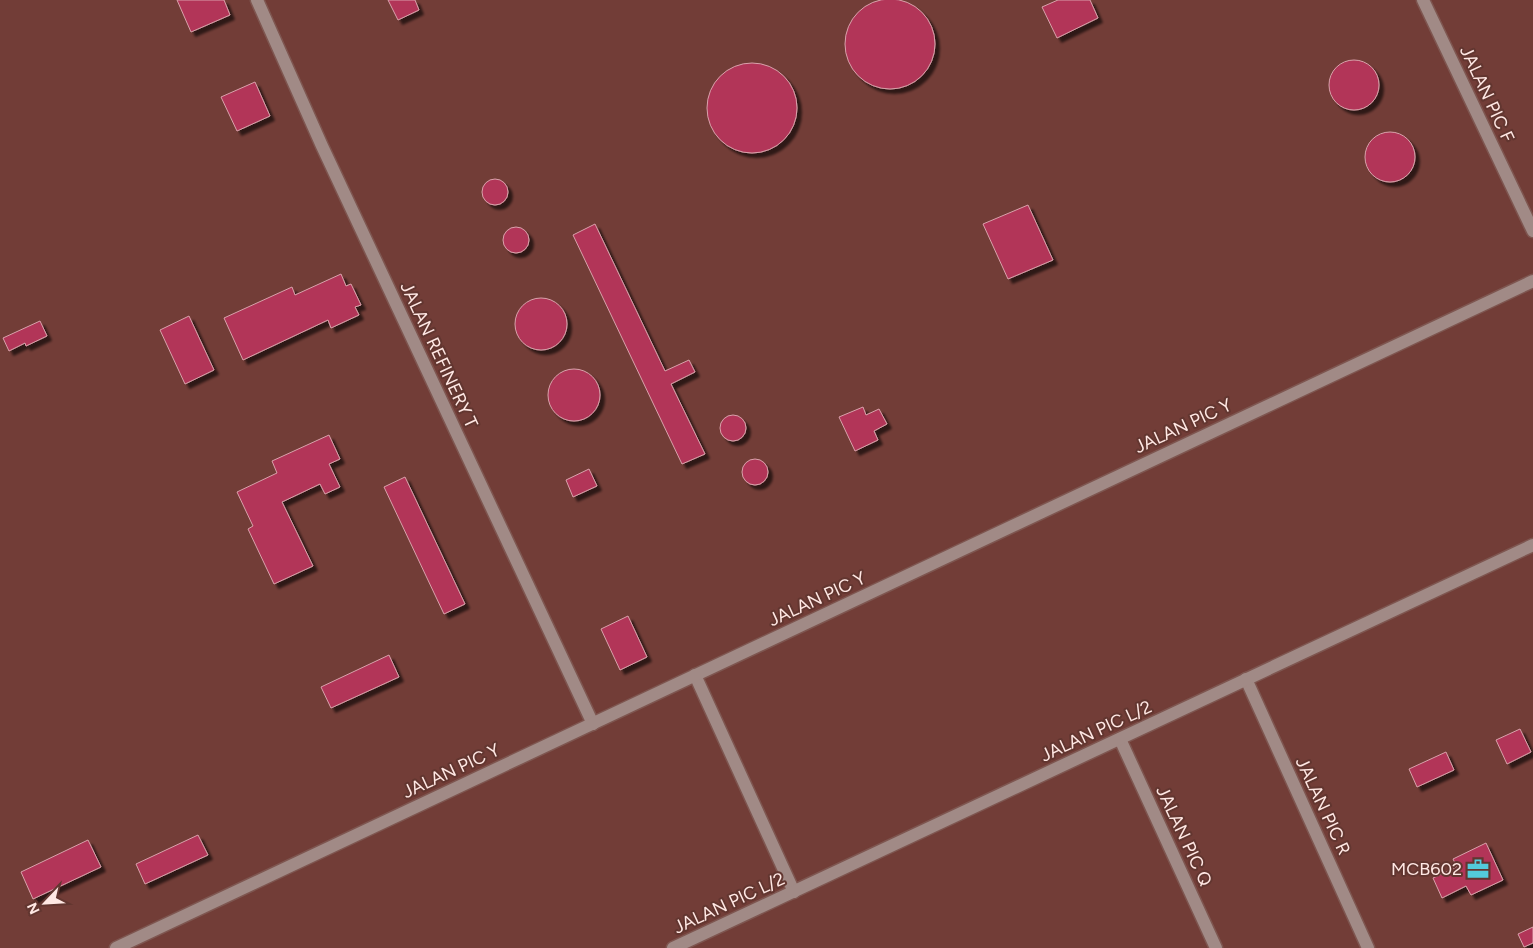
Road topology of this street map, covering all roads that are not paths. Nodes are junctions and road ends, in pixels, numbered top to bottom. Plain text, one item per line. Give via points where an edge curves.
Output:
1 (258, 0) edge
2 (1423, 0) edge
3 (1533, 231) edge
4 (1533, 281) edge
5 (1533, 545) edge
6 (695, 676) junction
7 (1246, 679) junction
8 (593, 724) junction
9 (1120, 739) junction
10 (794, 892) junction
11 (116, 948) edge
12 (673, 948) edge
13 (1216, 948) edge
14 (1368, 948) edge

1 - 8 street, JALAN REFINERY T via 326,154
2 - 3 street, JALAN PIC F
4 - 6 street, JALAN PIC Y
5 - 7 street, JALAN PIC L/2
6 - 8 street, JALAN PIC Y
6 - 10 street
7 - 9 street, JALAN PIC L/2
7 - 14 street, JALAN PIC R
8 - 11 street, JALAN PIC Y
9 - 10 street, JALAN PIC L/2
9 - 13 street, JALAN PIC Q
10 - 12 street, JALAN PIC L/2

